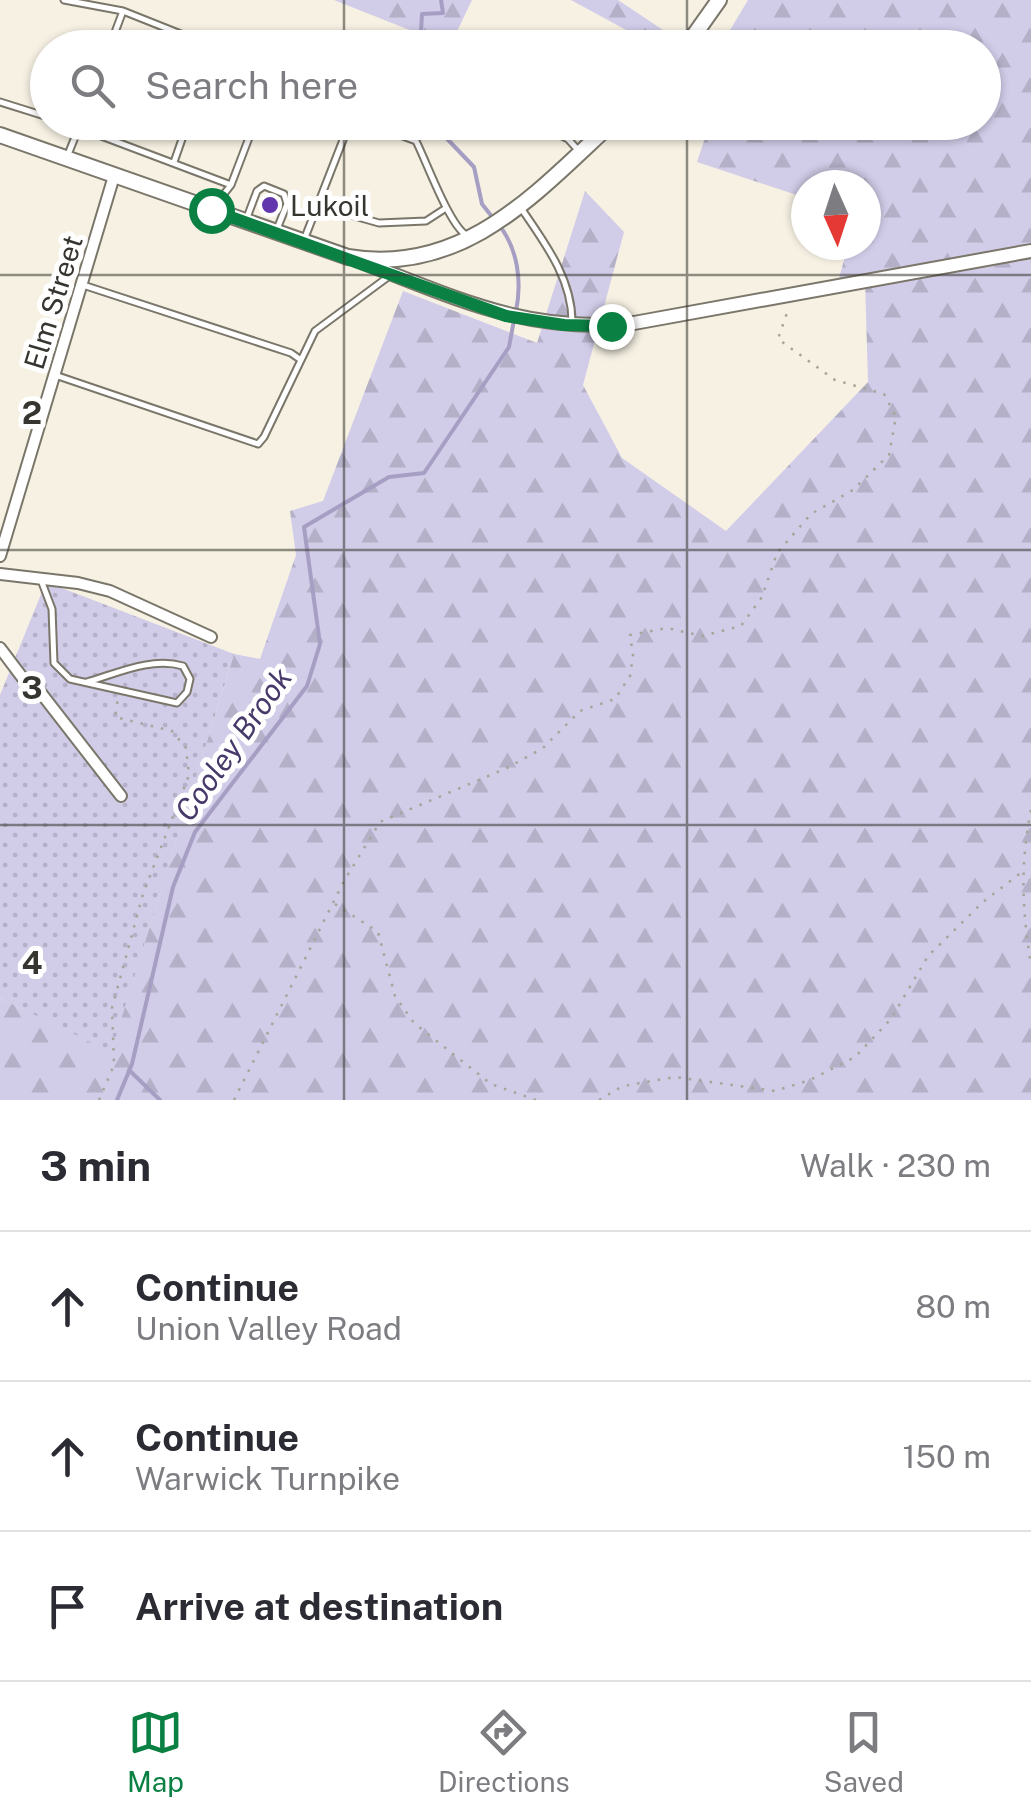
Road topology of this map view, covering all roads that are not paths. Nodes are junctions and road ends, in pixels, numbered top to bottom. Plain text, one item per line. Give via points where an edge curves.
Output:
1 (64, 0) edge
2 (719, 0) edge
3 (123, 11) junction
4 (116, 30) edge
5 (171, 30) edge
6 (698, 30) edge
7 (0, 102) edge
8 (30, 111) edge
9 (0, 136) edge
10 (74, 140) edge
11 (118, 140) edge
12 (182, 140) edge
13 (248, 140) edge
14 (343, 140) edge
15 (413, 140) edge
16 (569, 140) edge
17 (594, 140) edge
18 (580, 152) junction
19 (66, 159) junction
20 (174, 162) junction
21 (114, 176) junction
22 (230, 185) junction
23 (319, 206) junction
24 (519, 206) junction
25 (446, 208) junction
26 (211, 210) junction
27 (244, 223) junction
28 (276, 233) junction
29 (472, 239) junction
30 (303, 242) junction
31 (1031, 250) edge
32 (348, 258) junction
33 (392, 274) junction
34 (83, 285) junction
35 (572, 326) junction
36 (302, 360) junction
37 (55, 375) junction
38 (0, 556) edge
39 (0, 574) edge
40 (41, 580) junction
41 (210, 637) dead end
42 (0, 648) edge
43 (87, 682) junction
44 (121, 796) dead end

1 - 3 lane
2 - 6 main road
3 - 4 lane
3 - 5 lane
7 - 8 lane
9 - 19 main road
10 - 19 lane
11 - 20 lane
12 - 20 lane
13 - 22 lane
14 - 23 lane
15 - 25 lane
16 - 18 lane
17 - 18 main road
18 - 24 main road
19 - 21 main road
20 - 22 lane
21 - 26 main road
21 - 34 street, Elm Street
22 - 26 lane
23 - 25 lane via 380,222 426,221
23 - 30 lane
24 - 29 main road
24 - 35 lane via 562,275 573,301
25 - 29 lane
26 - 27 main road
27 - 28 main road
27 - 28 lane via 264,186 284,194
28 - 30 main road
29 - 32 main road via 418,256
30 - 32 main road
31 - 35 street via 634,323
32 - 33 street
33 - 35 street via 506,316
33 - 36 lane via 315,331
34 - 36 lane
34 - 37 street, Elm Street
36 - 37 lane via 258,444
37 - 38 street, Elm Street
39 - 40 street
40 - 41 street via 110,592
40 - 43 lane via 52,609 54,663 70,679
42 - 44 street
43 - 43 lane via 177,703 190,673 171,662

